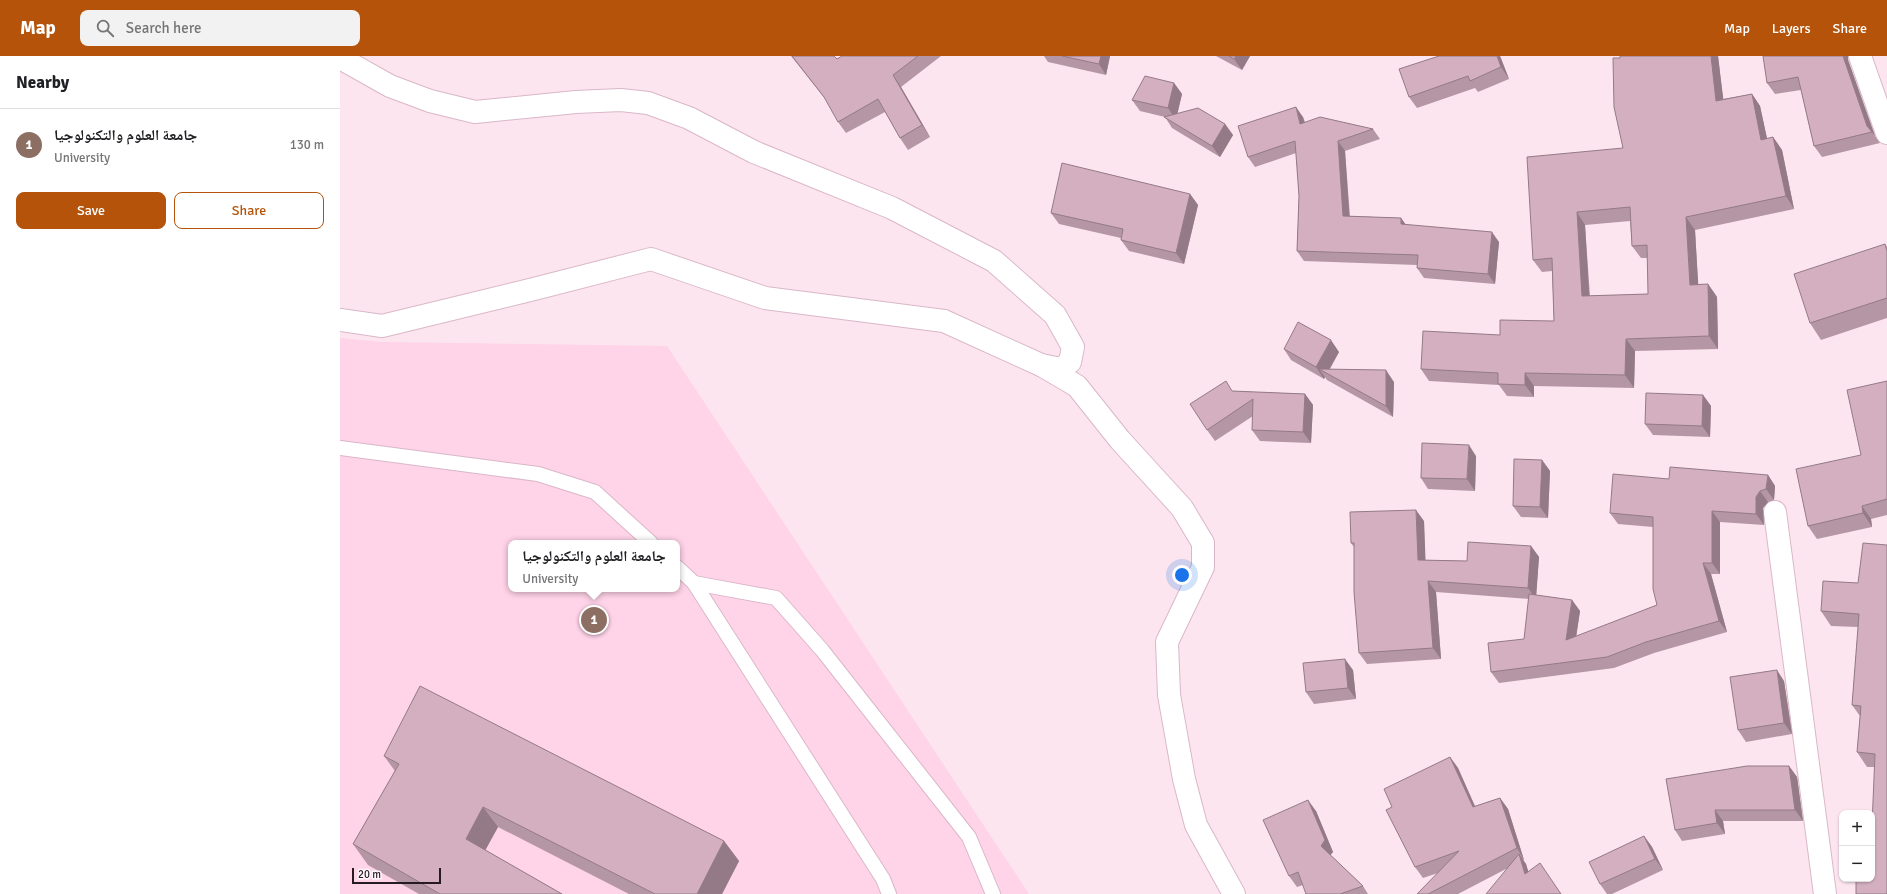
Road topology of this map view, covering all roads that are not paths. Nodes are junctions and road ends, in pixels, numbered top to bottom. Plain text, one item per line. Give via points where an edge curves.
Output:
1 (1860, 56) edge
2 (340, 58) edge
3 (1882, 103) edge
4 (1887, 133) edge
5 (340, 320) edge
6 (1041, 365) junction
7 (340, 448) edge
8 (1775, 512) dead end
9 (648, 540) edge
10 (680, 570) edge
11 (694, 582) junction
12 (889, 894) edge
13 (993, 894) edge
14 (1234, 894) edge
15 (1825, 894) edge

1 - 3 street
2 - 6 street via 390,86 430,101 475,112 621,100 648,103 688,118 754,152 892,208 994,262 1055,315 1072,347 1070,362 1061,369
3 - 4 street
5 - 6 street via 382,326 651,259 765,298 944,322
6 - 14 street via 1077,386 1120,440 1182,508 1203,543 1203,567 1167,642 1169,695 1184,779 1196,825
7 - 9 lane via 538,474 595,492
8 - 15 street
10 - 11 lane
11 - 12 lane via 883,879
11 - 13 lane via 776,598 822,650 969,837

